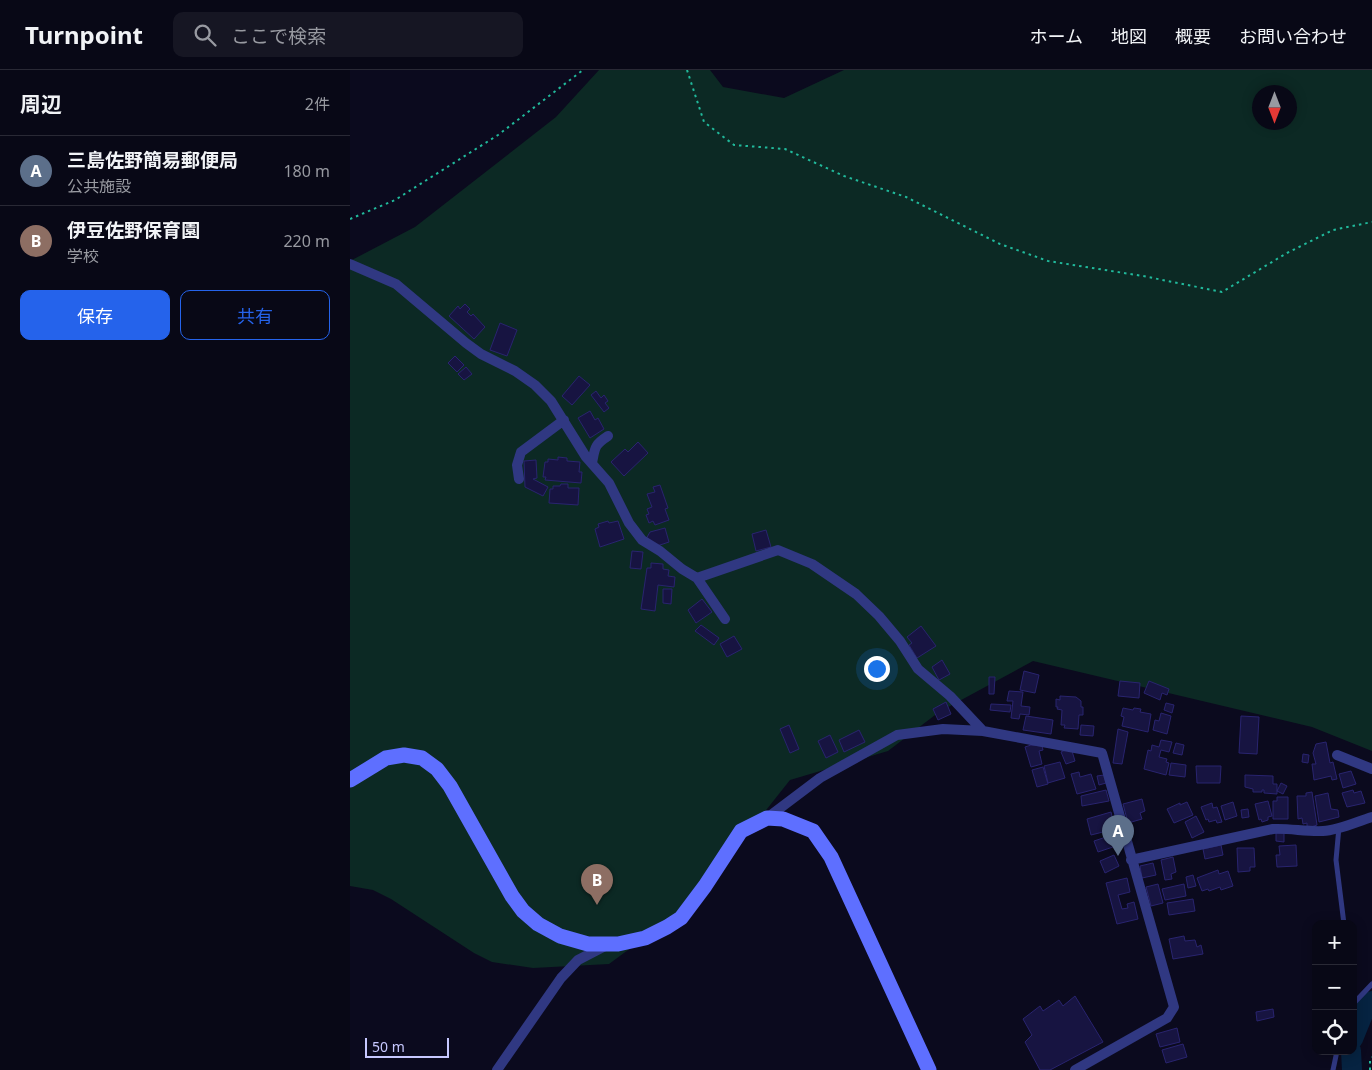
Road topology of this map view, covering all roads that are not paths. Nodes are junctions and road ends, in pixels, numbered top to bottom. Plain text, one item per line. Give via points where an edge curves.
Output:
1 (350, 264) edge
2 (564, 420) junction
3 (608, 436) dead end
4 (592, 463) junction
5 (519, 479) dead end
6 (697, 578) junction
7 (725, 620) dead end
8 (983, 731) junction
9 (1337, 755) dead end
10 (1372, 769) edge
11 (350, 780) edge
12 (1372, 817) edge
13 (767, 818) junction
14 (1339, 827) junction
15 (1131, 860) junction
16 (1344, 920) edge
17 (608, 944) junction
18 (1372, 984) edge
19 (1357, 1000) edge
20 (1336, 1055) edge
21 (497, 1070) edge
22 (929, 1070) edge
23 (1075, 1070) edge
24 (1333, 1070) edge

1 - 2 street via 396,284 481,354 535,385
2 - 4 street
2 - 5 street via 520,452 517,465
3 - 4 street via 598,442
4 - 6 street via 608,483 642,540
6 - 7 street
6 - 8 street via 778,550 812,564 856,594 900,641 918,669 950,696
8 - 13 street via 943,729 897,735 820,778
8 - 15 street via 1102,753
9 - 10 street
11 - 17 street via 386,758 404,755 422,758 437,769 450,786 522,911 560,936 588,944
12 - 14 street
13 - 17 street via 741,831 681,918 645,938
13 - 22 street via 783,819 813,832 830,857
14 - 15 street via 1307,832 1273,829
14 - 16 lane via 1336,860
15 - 23 street via 1174,1007 1168,1018
17 - 21 street via 578,960 561,978
18 - 19 lane
20 - 24 lane

